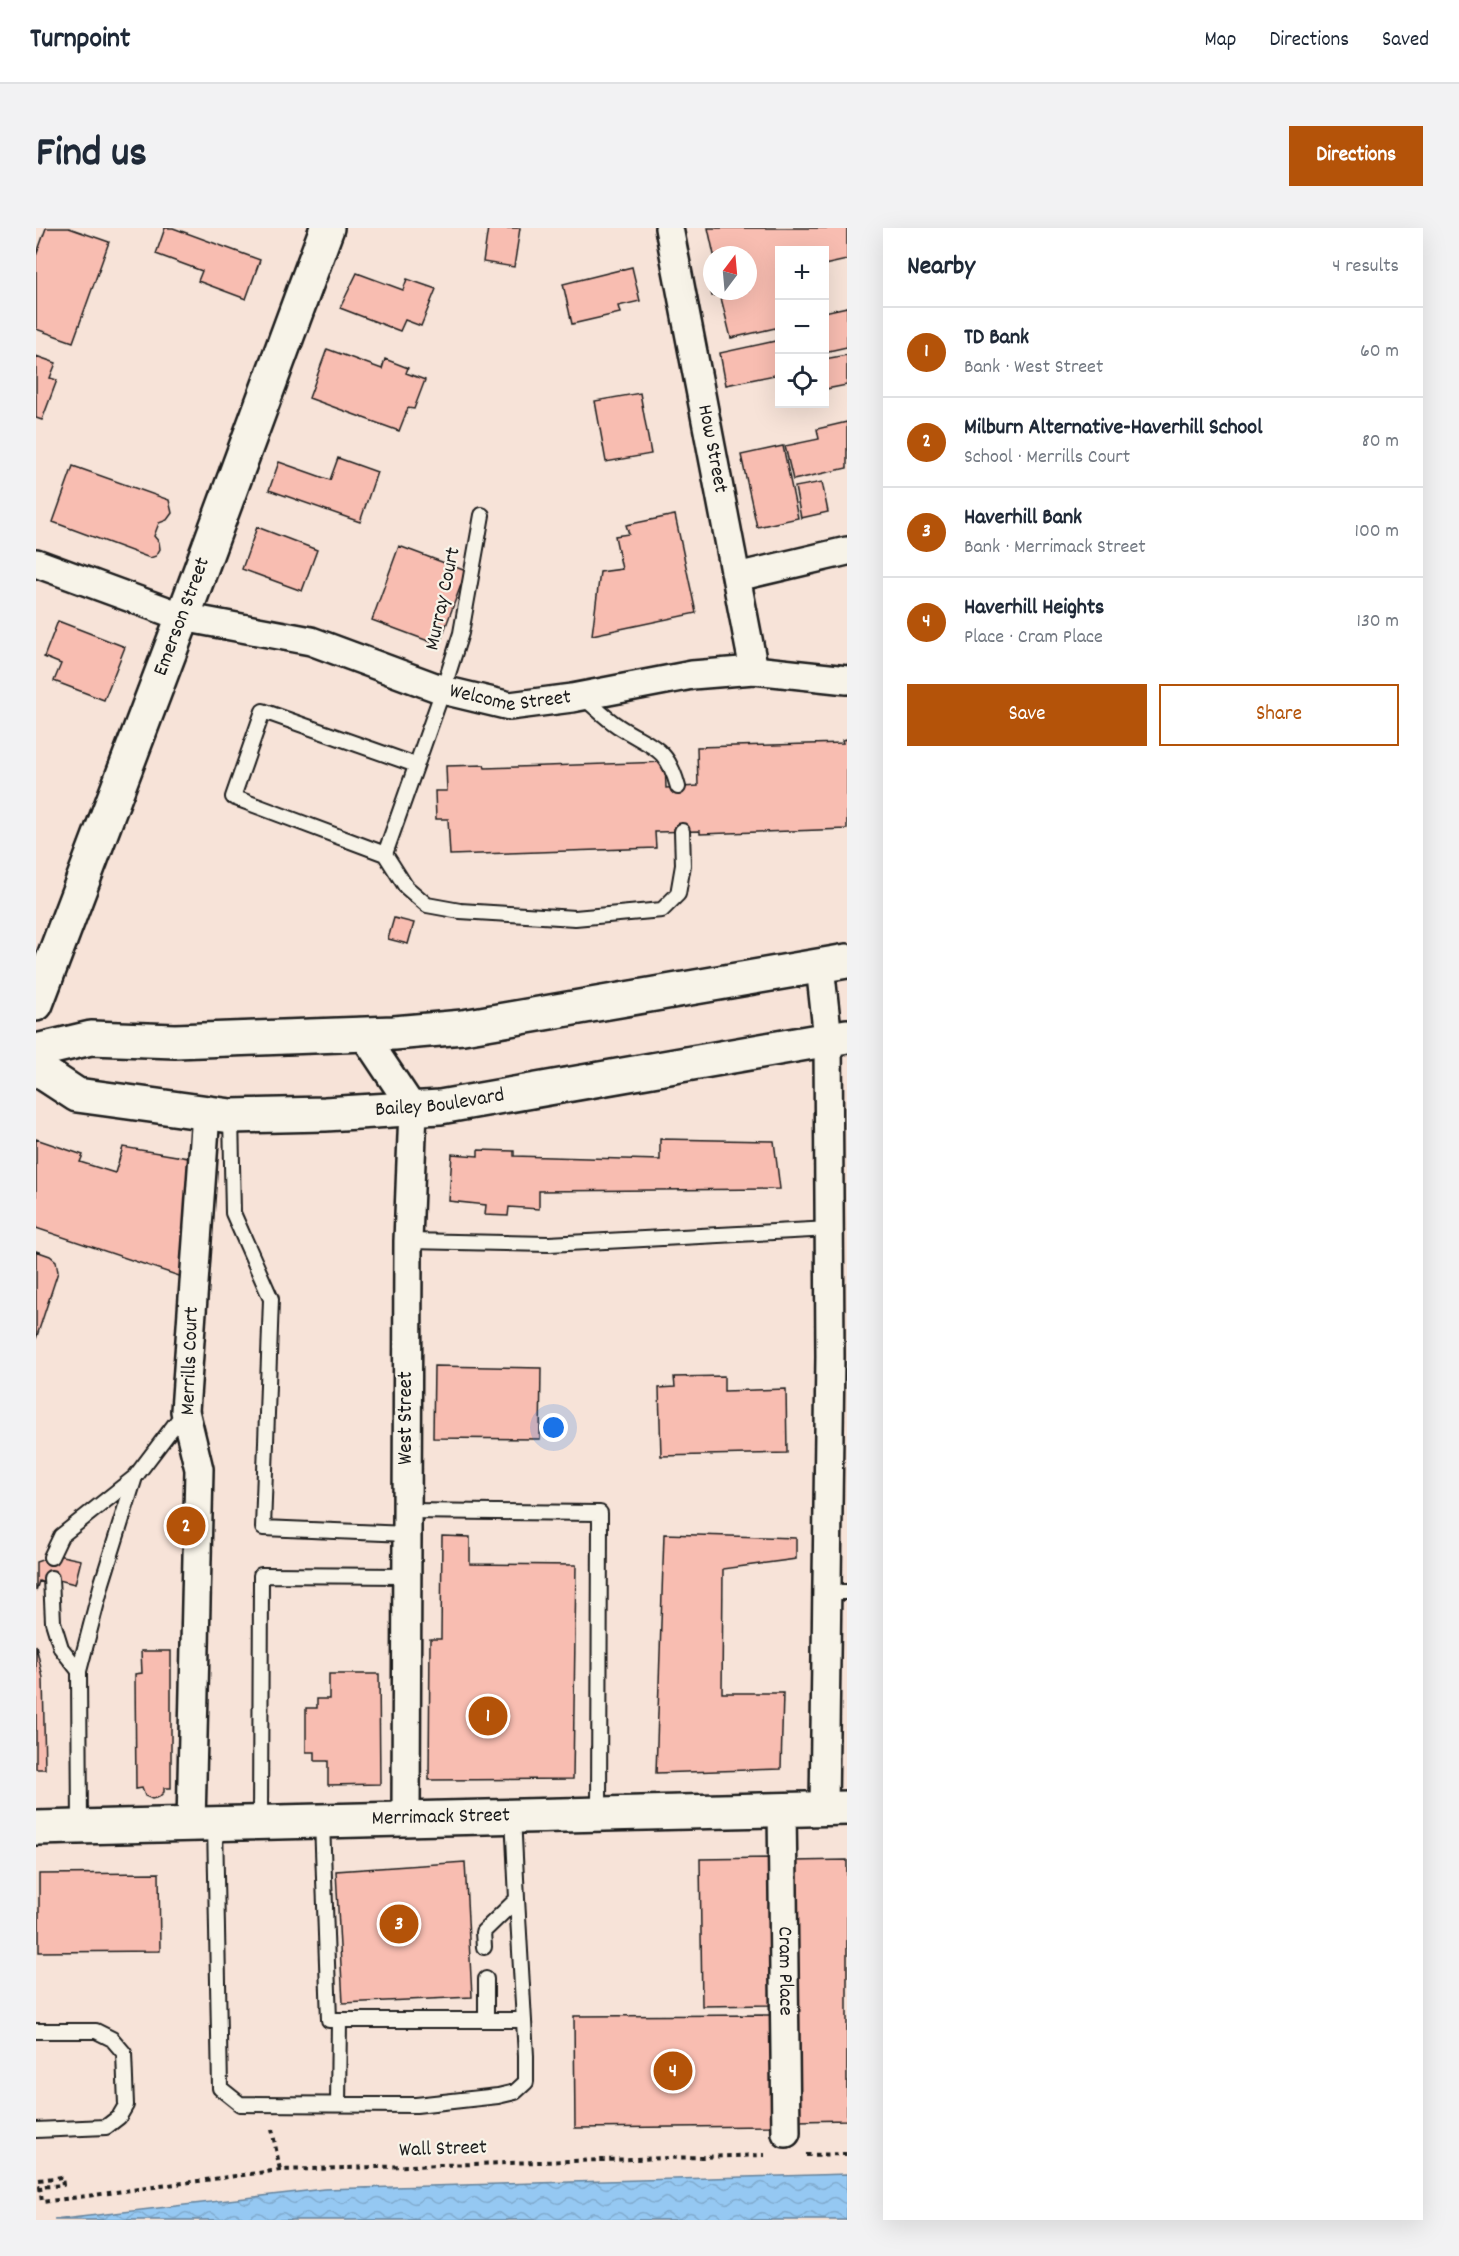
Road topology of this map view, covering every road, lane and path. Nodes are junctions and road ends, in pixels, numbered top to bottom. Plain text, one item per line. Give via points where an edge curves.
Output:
1 (669, 228) edge
2 (323, 229) edge
3 (482, 515) dead end
4 (847, 551) edge
5 (36, 563) edge
6 (737, 577) junction
7 (183, 617) junction
8 (754, 670) junction
9 (847, 680) edge
10 (443, 690) junction
11 (582, 696) junction
12 (416, 765) junction
13 (678, 787) dead end
14 (682, 831) dead end
15 (385, 854) junction
16 (833, 963) edge
17 (36, 1004) edge
18 (363, 1034) junction
19 (838, 1037) edge
20 (36, 1051) edge
21 (36, 1068) edge
22 (413, 1109) junction
23 (219, 1115) junction
24 (837, 1231) edge
25 (408, 1241) junction
26 (185, 1411) junction
27 (135, 1477) junction
28 (407, 1522) junction
29 (51, 1557) dead end
30 (407, 1576) junction
31 (51, 1578) dead end
32 (837, 1592) edge
33 (79, 1671) junction
34 (835, 1808) edge
35 (782, 1809) junction
36 (599, 1814) junction
37 (513, 1816) junction
38 (406, 1818) junction
39 (322, 1821) junction
40 (260, 1822) junction
41 (203, 1824) junction
42 (80, 1826) junction
43 (36, 1828) edge
44 (517, 1899) junction
45 (484, 1947) dead end
46 (486, 1979) dead end
47 (339, 2020) junction
48 (486, 2020) junction
49 (524, 2020) junction
50 (36, 2031) edge
51 (338, 2105) junction
52 (272, 2129) dead end
53 (36, 2130) edge
54 (787, 2148) junction
55 (847, 2154) edge
56 (280, 2170) junction
57 (39, 2180) dead end

1 - 6 street, How Street
2 - 7 main road, Emerson Street
3 - 10 lane, Murray Court via 461,633
4 - 6 street
5 - 7 street, Welcome Street
6 - 8 street, How Street
7 - 10 street, Welcome Street via 311,641
7 - 17 main road, Emerson Street
8 - 9 street, Welcome Street
8 - 11 street, Welcome Street via 692,675
10 - 11 street, Welcome Street via 510,706
10 - 12 lane, Murray Court
11 - 13 lane via 616,725 661,751
12 - 15 lane, Murray Court
12 - 15 lane via 263,711 233,797
14 - 15 lane via 683,865 678,894 662,910 575,918 460,911 428,905 406,887
16 - 18 main road via 463,1027
16 - 19 street
18 - 20 main road via 175,1041 91,1038
18 - 22 street
19 - 22 main road, Bailey Boulevard
19 - 24 street
21 - 23 main road, Bailey Boulevard via 77,1095
22 - 23 main road, Bailey Boulevard
22 - 25 street, West Street
23 - 26 street, Merrills Court
23 - 28 lane via 233,1213 271,1299 263,1528
24 - 25 lane via 549,1244
24 - 32 street
25 - 28 street, West Street
26 - 27 lane
26 - 41 street, Merrills Court via 199,1469
27 - 29 lane via 61,1536
27 - 33 lane
28 - 30 street, West Street
28 - 36 lane via 600,1513
30 - 38 street, West Street
30 - 40 lane via 261,1575
31 - 33 lane via 53,1622 61,1648
32 - 34 street
33 - 42 lane
34 - 35 main road, Merrimack Street
35 - 36 main road, Merrimack Street
35 - 54 street, Cram Place
36 - 37 main road, Merrimack Street
37 - 38 main road, Merrimack Street
37 - 44 lane
38 - 39 main road, Merrimack Street
39 - 40 main road, Merrimack Street
39 - 47 lane via 329,2020
40 - 41 main road, Merrimack Street
41 - 42 main road, Merrimack Street
41 - 51 lane via 220,2088 240,2104
42 - 43 main road, Merrimack Street
44 - 45 lane via 483,1932
44 - 49 lane
46 - 48 lane
47 - 48 lane
47 - 51 lane
48 - 49 lane
49 - 51 lane via 526,2082 515,2092 416,2105
50 - 53 lane via 96,2031 112,2039 124,2053 126,2105 106,2127
52 - 56 path
54 - 55 path, Wall Street
54 - 56 path, Wall Street
56 - 57 path, Wall Street via 42,2202 40,2187 63,2186 62,2177

